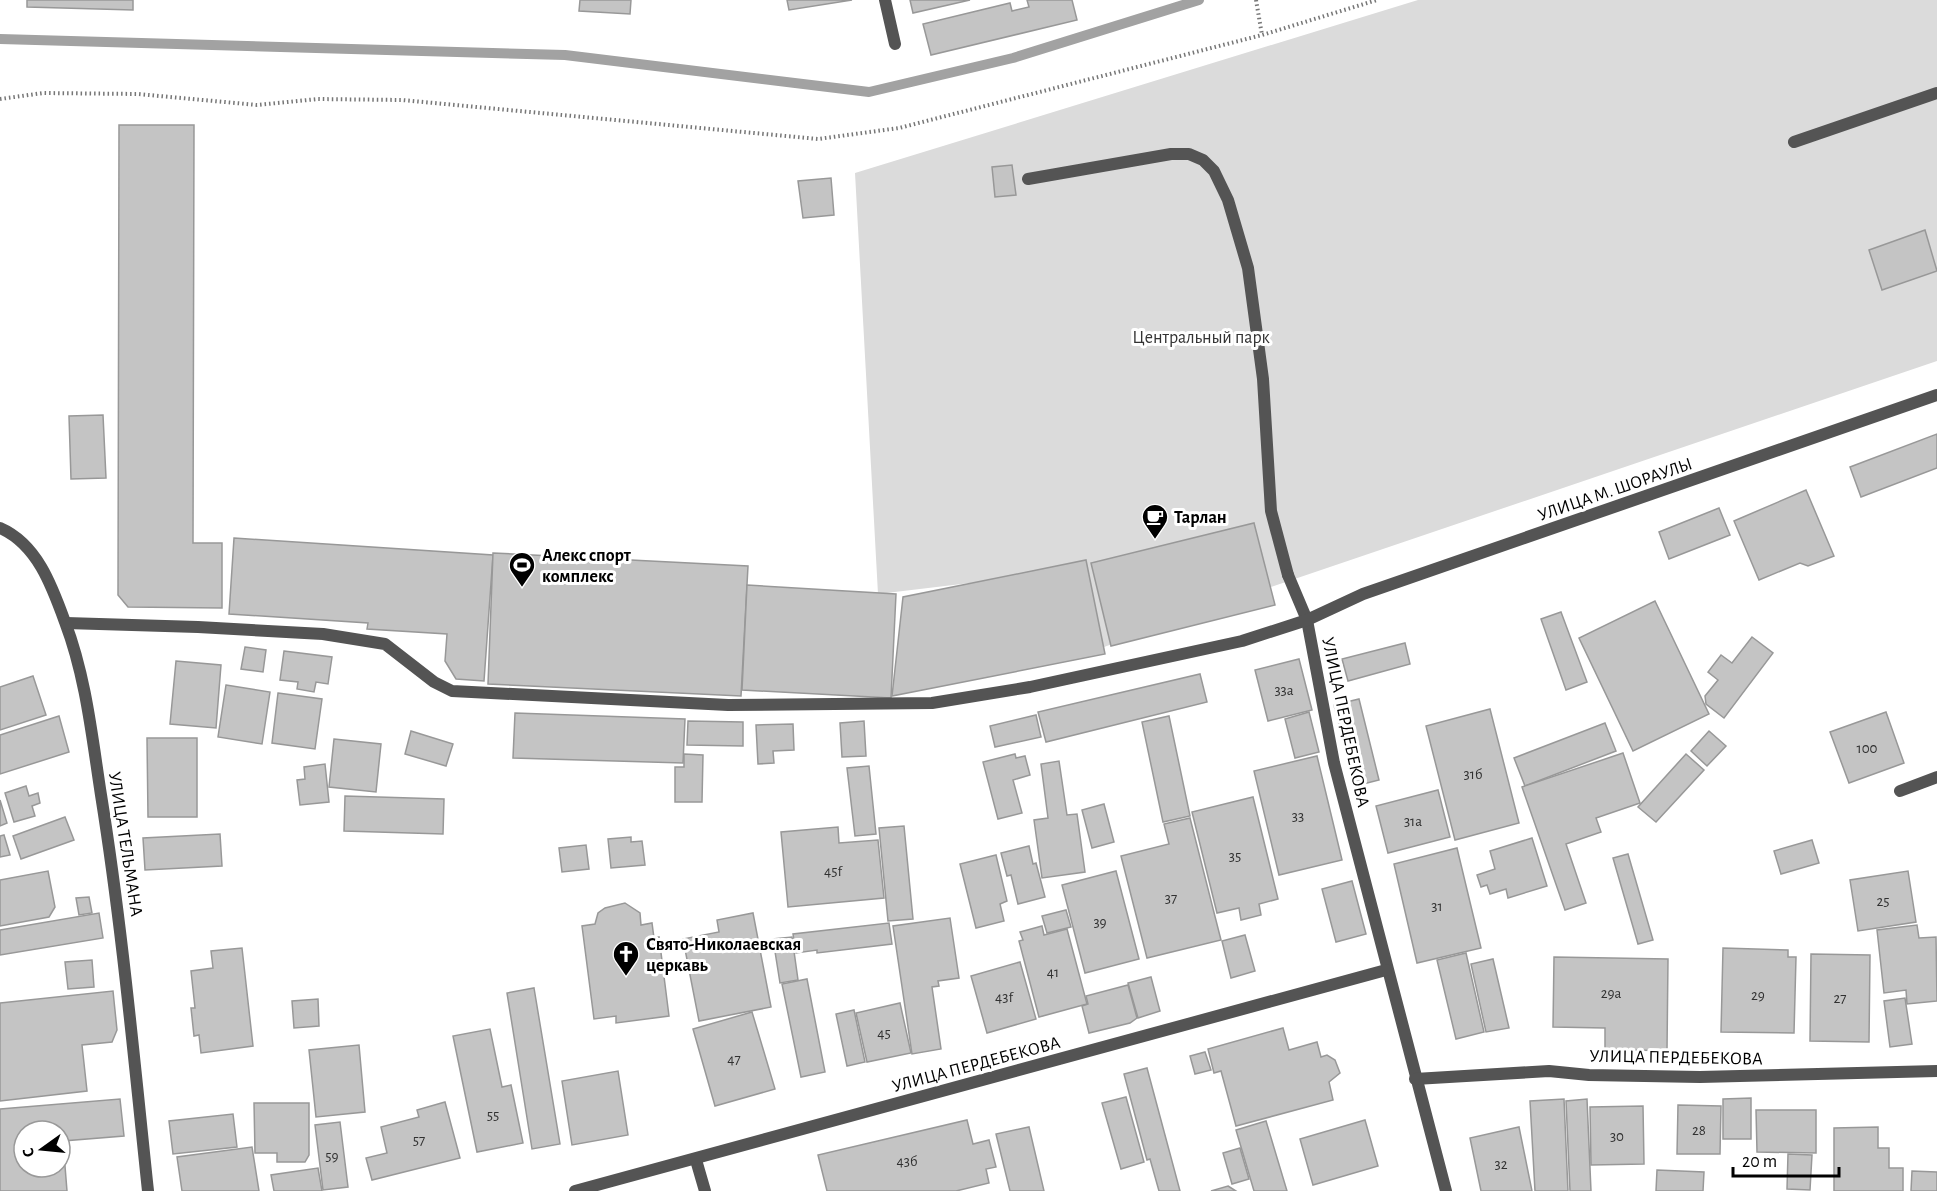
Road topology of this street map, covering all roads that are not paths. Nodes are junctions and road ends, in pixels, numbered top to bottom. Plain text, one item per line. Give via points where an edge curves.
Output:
1 (885, 0) edge
2 (895, 44) dead end
3 (1937, 93) edge
4 (1794, 142) dead end
5 (1028, 179) dead end
6 (1937, 395) edge
7 (0, 528) edge
8 (1307, 620) junction
9 (66, 623) junction
10 (1937, 777) edge
11 (1900, 791) dead end
12 (1386, 970) junction
13 (1937, 1071) edge
14 (1415, 1079) junction
15 (696, 1160) junction
16 (148, 1191) edge
17 (575, 1191) edge
18 (705, 1191) edge
19 (1446, 1191) edge

1 - 2 street
3 - 4 street
5 - 8 street, УЛИЦА ПЕРДЕБЕКОВА via 1171,154 1190,154 1214,171 1228,200 1248,268 1263,380 1271,511 1288,575
6 - 8 street, УЛИЦА М. ШОРАУЛЫ via 1363,594
7 - 9 street, УЛИЦА ТЕЛЬМАНА via 32,552
8 - 9 street, УЛИЦА М. ШОРАУЛЫ via 1242,641 1030,687 932,703 728,705 452,691 434,682 386,644 323,634
8 - 12 street, УЛИЦА ПЕРДЕБЕКОВА via 1334,763
9 - 16 street, УЛИЦА ТЕЛЬМАНА via 83,682 117,898
10 - 11 street
12 - 14 street, УЛИЦА ПЕРДЕБЕКОВА
12 - 15 street, УЛИЦА ПЕРДЕБЕКОВА
13 - 14 street, УЛИЦА ПЕРДЕБЕКОВА via 1700,1077 1549,1071
14 - 19 street, УЛИЦА ПЕРДЕБЕКОВА
15 - 17 street, УЛИЦА ПЕРДЕБЕКОВА
15 - 18 street

